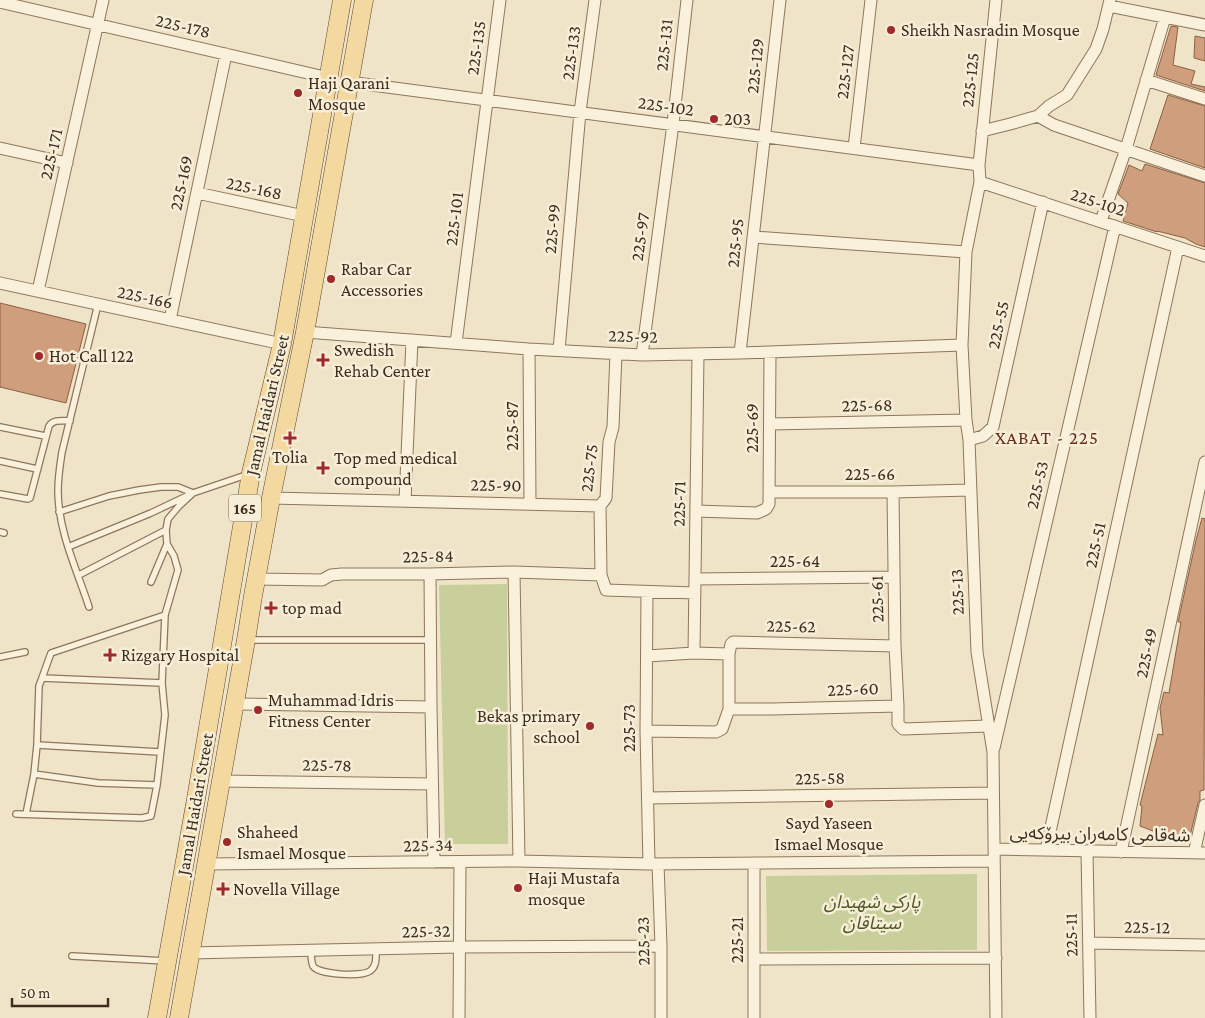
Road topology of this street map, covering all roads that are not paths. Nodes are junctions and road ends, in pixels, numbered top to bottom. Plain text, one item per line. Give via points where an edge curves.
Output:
1 (103, 0) edge
2 (342, 0) edge
3 (364, 0) edge
4 (500, 0) edge
5 (595, 0) edge
6 (687, 0) edge
7 (780, 0) edge
8 (871, 0) edge
9 (996, 0) edge
10 (0, 2) edge
11 (1110, 3) edge
12 (1165, 17) junction
13 (97, 24) junction
14 (1205, 25) edge
15 (226, 54) junction
16 (329, 78) junction
17 (1146, 80) junction
18 (349, 82) junction
19 (1205, 99) edge
20 (487, 100) junction
21 (580, 112) junction
22 (1038, 116) junction
23 (673, 124) junction
24 (982, 131) junction
25 (764, 136) junction
26 (0, 148) edge
27 (854, 148) junction
28 (1126, 149) junction
29 (67, 163) junction
30 (978, 165) junction
31 (1205, 176) edge
32 (980, 182) junction
33 (197, 193) junction
34 (1043, 202) junction
35 (304, 216) junction
36 (1101, 222) junction
37 (1115, 226) junction
38 (753, 237) junction
39 (1178, 247) junction
40 (966, 252) junction
41 (1205, 256) edge
42 (0, 283) edge
43 (38, 291) junction
44 (98, 304) junction
45 (170, 320) junction
46 (305, 332) junction
47 (412, 340) junction
48 (456, 343) junction
49 (282, 344) junction
50 (962, 345) junction
51 (529, 349) junction
52 (559, 350) junction
53 (770, 352) junction
54 (740, 353) junction
55 (616, 354) junction
56 (698, 354) junction
57 (642, 355) junction
58 (966, 420) junction
59 (70, 421) junction
60 (770, 424) junction
61 (0, 427) edge
62 (45, 436) junction
63 (969, 440) junction
64 (0, 461) edge
65 (1205, 462) edge
66 (38, 469) junction
67 (251, 473) junction
68 (970, 490) junction
69 (894, 492) junction
70 (193, 493) junction
71 (0, 494) edge
72 (271, 498) junction
73 (769, 498) junction
74 (406, 501) junction
75 (530, 503) junction
76 (600, 506) junction
77 (696, 511) junction
78 (59, 512) junction
79 (166, 530) junction
80 (166, 544) junction
81 (68, 548) junction
82 (514, 572) junction
83 (430, 574) junction
84 (78, 575) junction
85 (894, 578) junction
86 (256, 579) junction
87 (695, 579) junction
88 (602, 580) junction
89 (151, 582) dead end
90 (647, 592) junction
91 (695, 592) junction
92 (89, 607) dead end
93 (165, 615) junction
94 (246, 640) junction
95 (430, 640) junction
96 (895, 646) junction
97 (25, 652) dead end
98 (694, 653) junction
99 (729, 654) junction
100 (647, 656) junction
101 (0, 657) edge
102 (42, 678) junction
103 (162, 683) junction
104 (234, 704) junction
105 (898, 706) junction
106 (431, 707) junction
107 (729, 709) junction
108 (988, 726) junction
109 (646, 731) junction
110 (37, 745) junction
111 (160, 752) junction
112 (993, 752) junction
113 (34, 774) junction
114 (221, 781) junction
115 (432, 784) junction
116 (157, 785) junction
117 (994, 793) junction
118 (196, 798) junction
119 (648, 798) junction
120 (218, 800) junction
121 (1205, 805) edge
122 (16, 814) dead end
123 (26, 814) junction
124 (1046, 850) junction
125 (1087, 851) junction
126 (1121, 852) junction
127 (1200, 853) edge
128 (994, 855) junction
129 (519, 861) junction
130 (434, 862) junction
131 (460, 862) junction
132 (754, 863) junction
133 (207, 864) junction
134 (654, 864) junction
135 (1089, 944) junction
136 (1205, 945) edge
137 (662, 946) junction
138 (459, 948) junction
139 (376, 949) junction
140 (310, 950) junction
141 (191, 953) junction
142 (72, 956) dead end
143 (996, 958) junction
144 (754, 959) junction
145 (168, 961) junction
146 (157, 1018) edge
147 (179, 1018) edge
148 (459, 1018) edge
149 (661, 1018) edge
150 (754, 1018) edge
151 (996, 1018) edge
152 (1090, 1018) edge

1 - 13 street, 225-171
2 - 16 main road, Jamal Haidari Street / 165
3 - 18 main road, Jamal Haidari Street / 165
4 - 20 street, 225-135
5 - 21 street, 225-133
6 - 23 street, 225-131
7 - 25 street, 225-129
8 - 27 street, 225-127
9 - 24 street, 225-125
10 - 13 street, 225-178
11 - 12 street
11 - 22 street via 1096,49 1067,95
12 - 14 street
12 - 17 street
13 - 15 street, 225-178
13 - 29 street, 225-171
15 - 16 street, 225-178
15 - 33 street, 225-169
16 - 35 main road, Jamal Haidari Street / 165
17 - 19 street
17 - 28 street
18 - 20 street, 225-102
18 - 46 main road, Jamal Haidari Street / 165
20 - 21 street, 225-102
20 - 48 street, 225-101
21 - 23 street, 225-102
21 - 52 street, 225-99
22 - 24 street
22 - 28 street via 1054,125
23 - 25 street, 225-102
23 - 57 street, 225-97
24 - 30 street, 225-125
25 - 27 street, 225-102
25 - 38 street, 225-95
26 - 29 street
27 - 30 street, 225-102
28 - 31 street
28 - 36 street
29 - 43 street, 225-171
30 - 32 street, 225-13
32 - 34 street, 225-102
32 - 40 street, 225-13
33 - 35 street, 225-168
33 - 45 street, 225-169
34 - 36 street, 225-102
34 - 63 street, 225-55 via 993,427 983,436
35 - 49 main road, Jamal Haidari Street / 165
36 - 37 street, 225-102
37 - 39 street, 225-102
37 - 112 street, 225-53
38 - 40 street
38 - 54 street, 225-95
39 - 41 street, 225-102
39 - 124 street, 225-51
40 - 50 street, 225-13
42 - 43 street, 225-166
43 - 44 street, 225-166
44 - 45 street, 225-166
44 - 59 lane
45 - 49 street, 225-166
46 - 47 street, 225-92
46 - 72 main road, Jamal Haidari Street / 165
47 - 48 street, 225-92
47 - 74 street
48 - 51 street, 225-92
49 - 67 main road, Jamal Haidari Street / 165
50 - 53 street, 225-92
50 - 58 street, 225-13
51 - 52 street, 225-92
51 - 75 street, 225-87
52 - 55 street, 225-92
53 - 54 street, 225-92
53 - 60 street, 225-69
54 - 56 street, 225-92
55 - 57 street, 225-92
55 - 76 street, 225-75 via 606,498
56 - 57 street, 225-92
56 - 77 street, 225-71
58 - 60 street, 225-68
58 - 63 street, 225-13
59 - 62 lane via 52,422
59 - 78 lane via 58,471
60 - 73 street, 225-69
61 - 62 lane
62 - 66 lane
63 - 68 street, 225-13
64 - 66 lane
65 - 126 street, 225-49
66 - 71 lane via 30,498
67 - 70 lane
67 - 118 main road, Jamal Haidari Street / 165
68 - 69 street, 225-66
68 - 108 street, 225-13 via 977,652
69 - 73 street, 225-66
69 - 85 street, 225-61
70 - 78 lane via 178,487 139,490
70 - 79 lane via 168,519
70 - 81 lane
72 - 74 street, 225-90
72 - 86 main road, Jamal Haidari Street / 165
73 - 77 street via 766,509 757,513
74 - 75 street, 225-90
75 - 76 street, 225-90
76 - 88 street, 225-75
77 - 87 street, 225-71
78 - 81 lane
79 - 80 lane
79 - 84 lane
80 - 89 lane
80 - 93 lane via 178,570
81 - 84 lane
82 - 83 street, 225-84
82 - 88 street, 225-84
82 - 129 street
83 - 86 street, 225-84 via 331,575 322,580
83 - 95 street
84 - 92 lane
85 - 87 street, 225-64
85 - 96 street, 225-61
86 - 94 main road, Jamal Haidari Street / 165
87 - 91 street, 225-71
88 - 90 street, 225-84 via 606,590
90 - 91 street, 225-84
90 - 100 street, 225-73
91 - 98 street, 225-71
93 - 102 lane via 51,653
93 - 103 lane
94 - 95 lane
94 - 104 main road, Jamal Haidari Street / 165
95 - 106 street
96 - 99 street, 225-62 via 732,642
96 - 105 street, 225-61
97 - 101 lane
98 - 99 street
98 - 100 street
99 - 107 street
100 - 109 street, 225-73
102 - 103 lane
102 - 110 lane
103 - 111 lane via 165,715
104 - 106 street
104 - 114 main road, Jamal Haidari Street / 165
105 - 107 street, 225-60
105 - 108 street, 225-60 via 898,724 903,729
106 - 115 street
107 - 109 street via 722,729 716,732
108 - 112 street, 225-13
109 - 119 street, 225-73
110 - 111 lane
110 - 113 lane
111 - 116 lane
112 - 117 street, 225-13
113 - 116 lane via 98,783
113 - 123 lane
114 - 115 street, 225-78
114 - 120 main road, Jamal Haidari Street / 165
115 - 130 street
116 - 123 lane via 151,816 142,818
117 - 119 street, 225-58
117 - 128 street, 225-13
118 - 120 main road
118 - 145 main road, Jamal Haidari Street / 165
119 - 134 street, 225-73
120 - 133 main road, Jamal Haidari Street / 165
121 - 127 street
122 - 123 lane
124 - 125 street, شه‌قامی كامەران بیرۆكەیی
124 - 128 street, شه‌قامی كامەران بیرۆكەیی
125 - 126 street, شه‌قامی كامەران بیرۆكەیی
125 - 135 street, 225-11
126 - 127 street, شه‌قامی كامەران بیرۆكەیی
128 - 132 street, شه‌قامی كامەران بیرۆكەیی
128 - 143 street, 225-13
129 - 131 street, 225-34
129 - 134 street, 225-34
130 - 131 street, 225-34
130 - 133 street, 225-34
131 - 138 street
132 - 134 street, 225-34
132 - 144 street, 225-21
133 - 141 main road, Jamal Haidari Street / 165
134 - 137 street, 225-23
135 - 136 street, 225-12
135 - 152 street, 225-11
137 - 138 street, 225-32
137 - 149 street, 225-23
138 - 139 street, 225-32
138 - 148 street
139 - 140 street, 225-32
139 - 140 lane via 376,963 371,970 354,974 318,970 311,960
140 - 141 street, 225-32
141 - 147 main road, Jamal Haidari Street / 165
142 - 145 lane
143 - 144 street
143 - 151 street, 225-13
144 - 150 street, 225-21
145 - 146 main road, Jamal Haidari Street / 165

